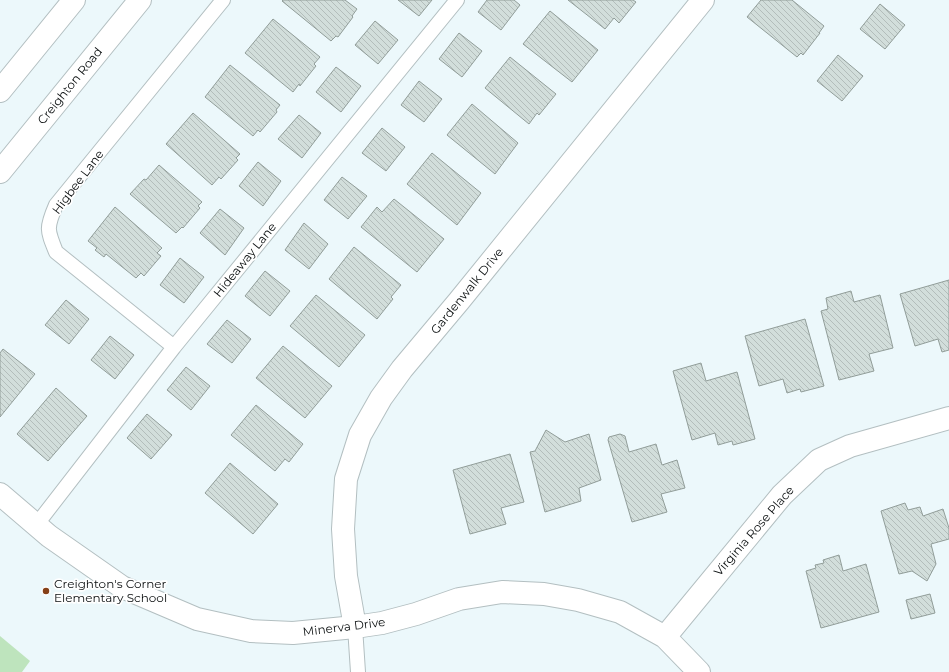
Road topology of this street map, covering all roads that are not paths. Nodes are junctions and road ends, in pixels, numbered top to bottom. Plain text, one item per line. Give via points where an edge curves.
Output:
1 (74, 0) edge
2 (140, 0) edge
3 (223, 0) edge
4 (457, 0) edge
5 (703, 0) edge
6 (0, 91) edge
7 (0, 172) edge
8 (174, 347) junction
9 (949, 418) edge
10 (0, 494) edge
11 (37, 524) junction
12 (355, 627) junction
13 (665, 637) junction
14 (358, 672) edge
15 (699, 672) edge

1 - 6 street
2 - 7 street, Creighton Road
3 - 8 lane, Higbee Lane via 56,205 49,221 49,235 56,252
4 - 8 lane, Hideaway Lane
5 - 12 street, Gardenwalk Drive via 402,369 381,398 360,435 346,479 343,529 346,576
8 - 11 lane, Hideaway Lane
9 - 13 street, Virginia Rose Place via 850,446 819,460 782,495
10 - 11 street, Minerva Drive
11 - 12 street, Minerva Drive via 49,536 122,587 197,619 251,631 293,633
12 - 13 street, Minerva Drive via 416,614 459,599 502,592 544,594 578,600 620,612
12 - 14 lane
13 - 15 street, Minerva Drive

